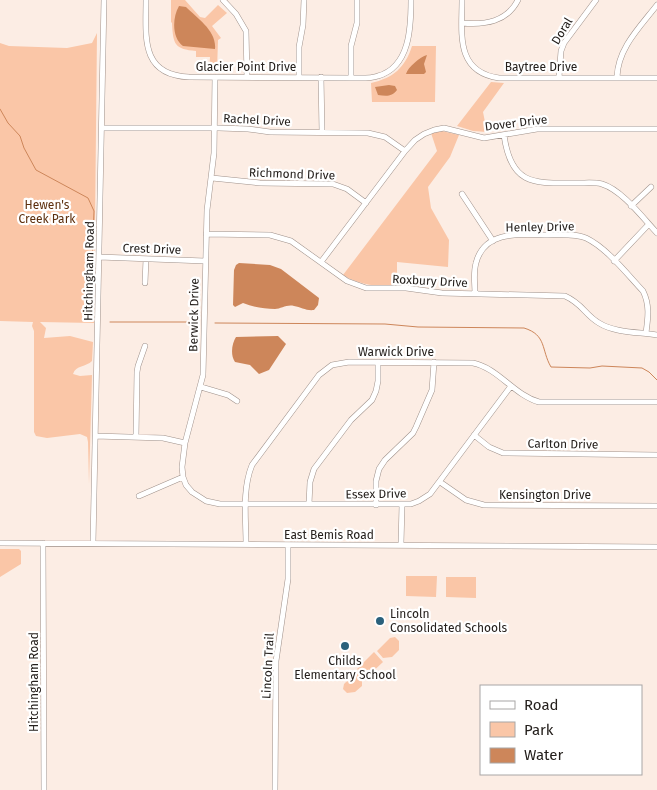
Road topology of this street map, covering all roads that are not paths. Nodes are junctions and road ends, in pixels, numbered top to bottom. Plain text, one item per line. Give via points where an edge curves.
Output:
1 (104, 0) edge
2 (146, 0) edge
3 (304, 0) edge
4 (357, 0) edge
5 (411, 0) edge
6 (462, 0) edge
7 (518, 0) edge
8 (596, 0) edge
9 (225, 1) edge
10 (657, 5) edge
11 (462, 23) junction
12 (215, 77) junction
13 (248, 77) junction
14 (299, 77) junction
15 (322, 77) junction
16 (617, 77) junction
17 (351, 78) junction
18 (559, 78) junction
19 (657, 78) edge
20 (102, 128) junction
21 (214, 128) junction
22 (657, 130) edge
23 (322, 132) junction
24 (504, 135) junction
25 (405, 152) junction
26 (212, 178) junction
27 (652, 187) dead end
28 (462, 194) dead end
29 (366, 203) junction
30 (631, 206) junction
31 (649, 224) junction
32 (657, 233) edge
33 (206, 234) junction
34 (493, 241) junction
35 (99, 257) junction
36 (146, 259) junction
37 (205, 261) junction
38 (614, 261) junction
39 (321, 262) junction
40 (145, 283) dead end
41 (475, 294) junction
42 (646, 333) junction
43 (657, 334) edge
44 (145, 346) dead end
45 (378, 362) junction
46 (434, 362) junction
47 (511, 386) junction
48 (201, 387) junction
49 (237, 401) dead end
50 (657, 402) edge
51 (474, 435) junction
52 (95, 436) junction
53 (136, 437) junction
54 (185, 443) junction
55 (657, 455) edge
56 (183, 477) junction
57 (440, 482) junction
58 (139, 496) dead end
59 (245, 503) junction
60 (309, 504) junction
61 (376, 505) junction
62 (402, 505) junction
63 (657, 506) edge
64 (0, 543) edge
65 (43, 543) junction
66 (92, 543) junction
67 (246, 544) junction
68 (288, 544) junction
69 (401, 544) junction
70 (657, 547) edge
71 (44, 790) edge
72 (276, 790) edge

1 - 20 street, Hitchingham Road
2 - 12 street, Glacier Point Drive via 146,45 157,65 180,77
3 - 14 street
4 - 17 street
5 - 17 street, Glacier Point Drive via 408,38 400,60 378,76
6 - 11 street, Baytree Drive
7 - 11 street via 512,11 494,21
8 - 18 street, Doral via 564,43
9 - 13 street via 246,31
10 - 16 street via 624,49
11 - 18 street, Baytree Drive via 466,56 481,72 499,78
12 - 13 street, Glacier Point Drive
12 - 21 street, Berwick Drive
13 - 14 street, Glacier Point Drive
14 - 15 street, Glacier Point Drive
15 - 17 street, Glacier Point Drive
15 - 23 street
16 - 18 street, Baytree Drive
16 - 19 street, Baytree Drive
20 - 21 street, Rachel Drive
20 - 35 street, Hitchingham Road
21 - 23 street, Rachel Drive
21 - 26 street, Berwick Drive
22 - 24 street, Dover Drive via 538,129
23 - 25 street, Rachel Drive via 377,134
24 - 25 street, Dover Drive via 484,138 452,130 434,130 415,140
24 - 30 street via 510,161 521,176 538,183 603,184
25 - 29 street, Dover Drive
26 - 29 street, Richmond Drive via 260,183 333,184 347,189
26 - 33 street, Berwick Drive
27 - 30 street
28 - 34 street
29 - 39 street, Dover Drive
30 - 31 street
31 - 32 street
31 - 38 street
33 - 37 street, Berwick Drive
33 - 39 street, Roxbury Drive via 281,237 296,243
34 - 38 street, Henley Drive via 512,234 576,235 595,244
34 - 41 street, Henley Drive via 484,248 476,262
35 - 36 street, Crest Drive
35 - 52 street, Hitchingham Road
36 - 37 street, Crest Drive
36 - 40 street
37 - 48 street, Berwick Drive
38 - 42 street, Henley Drive via 643,291 648,309
39 - 41 street, Roxbury Drive via 347,281 366,288
41 - 42 street, Roxbury Drive via 565,296 580,303 605,326
42 - 43 street, Roxbury Drive
44 - 53 street via 137,372
45 - 46 street, Warwick Drive
45 - 59 street, Warwick Drive via 340,362 324,370 252,465
45 - 60 street via 378,381 372,400 351,420 314,469
46 - 47 street, Warwick Drive via 479,364
46 - 61 street via 432,390 416,427 379,469
47 - 50 street, Warwick Drive via 544,402
47 - 51 street, Essex Drive
48 - 49 street
48 - 54 street, Berwick Drive
51 - 55 street, Carlton Drive via 496,451 508,454
51 - 57 street, Essex Drive
52 - 53 street
52 - 66 street, Hitchingham Road
53 - 54 street
54 - 56 street, Berwick Drive
56 - 58 street
56 - 59 street via 189,488 206,501
57 - 62 street, Essex Drive via 423,499
57 - 63 street, Kensington Drive via 466,500 484,505
59 - 60 street, Essex Drive
59 - 67 street, Warwick Drive
60 - 61 street, Essex Drive
61 - 62 street, Essex Drive
62 - 69 street
64 - 65 street, East Bemis Road
65 - 66 street, East Bemis Road
65 - 71 street, Hitchingham Road
66 - 67 street, East Bemis Road
67 - 68 street, East Bemis Road
68 - 69 street, East Bemis Road
68 - 72 street, Lincoln Trail via 288,579 276,661
69 - 70 street, East Bemis Road

